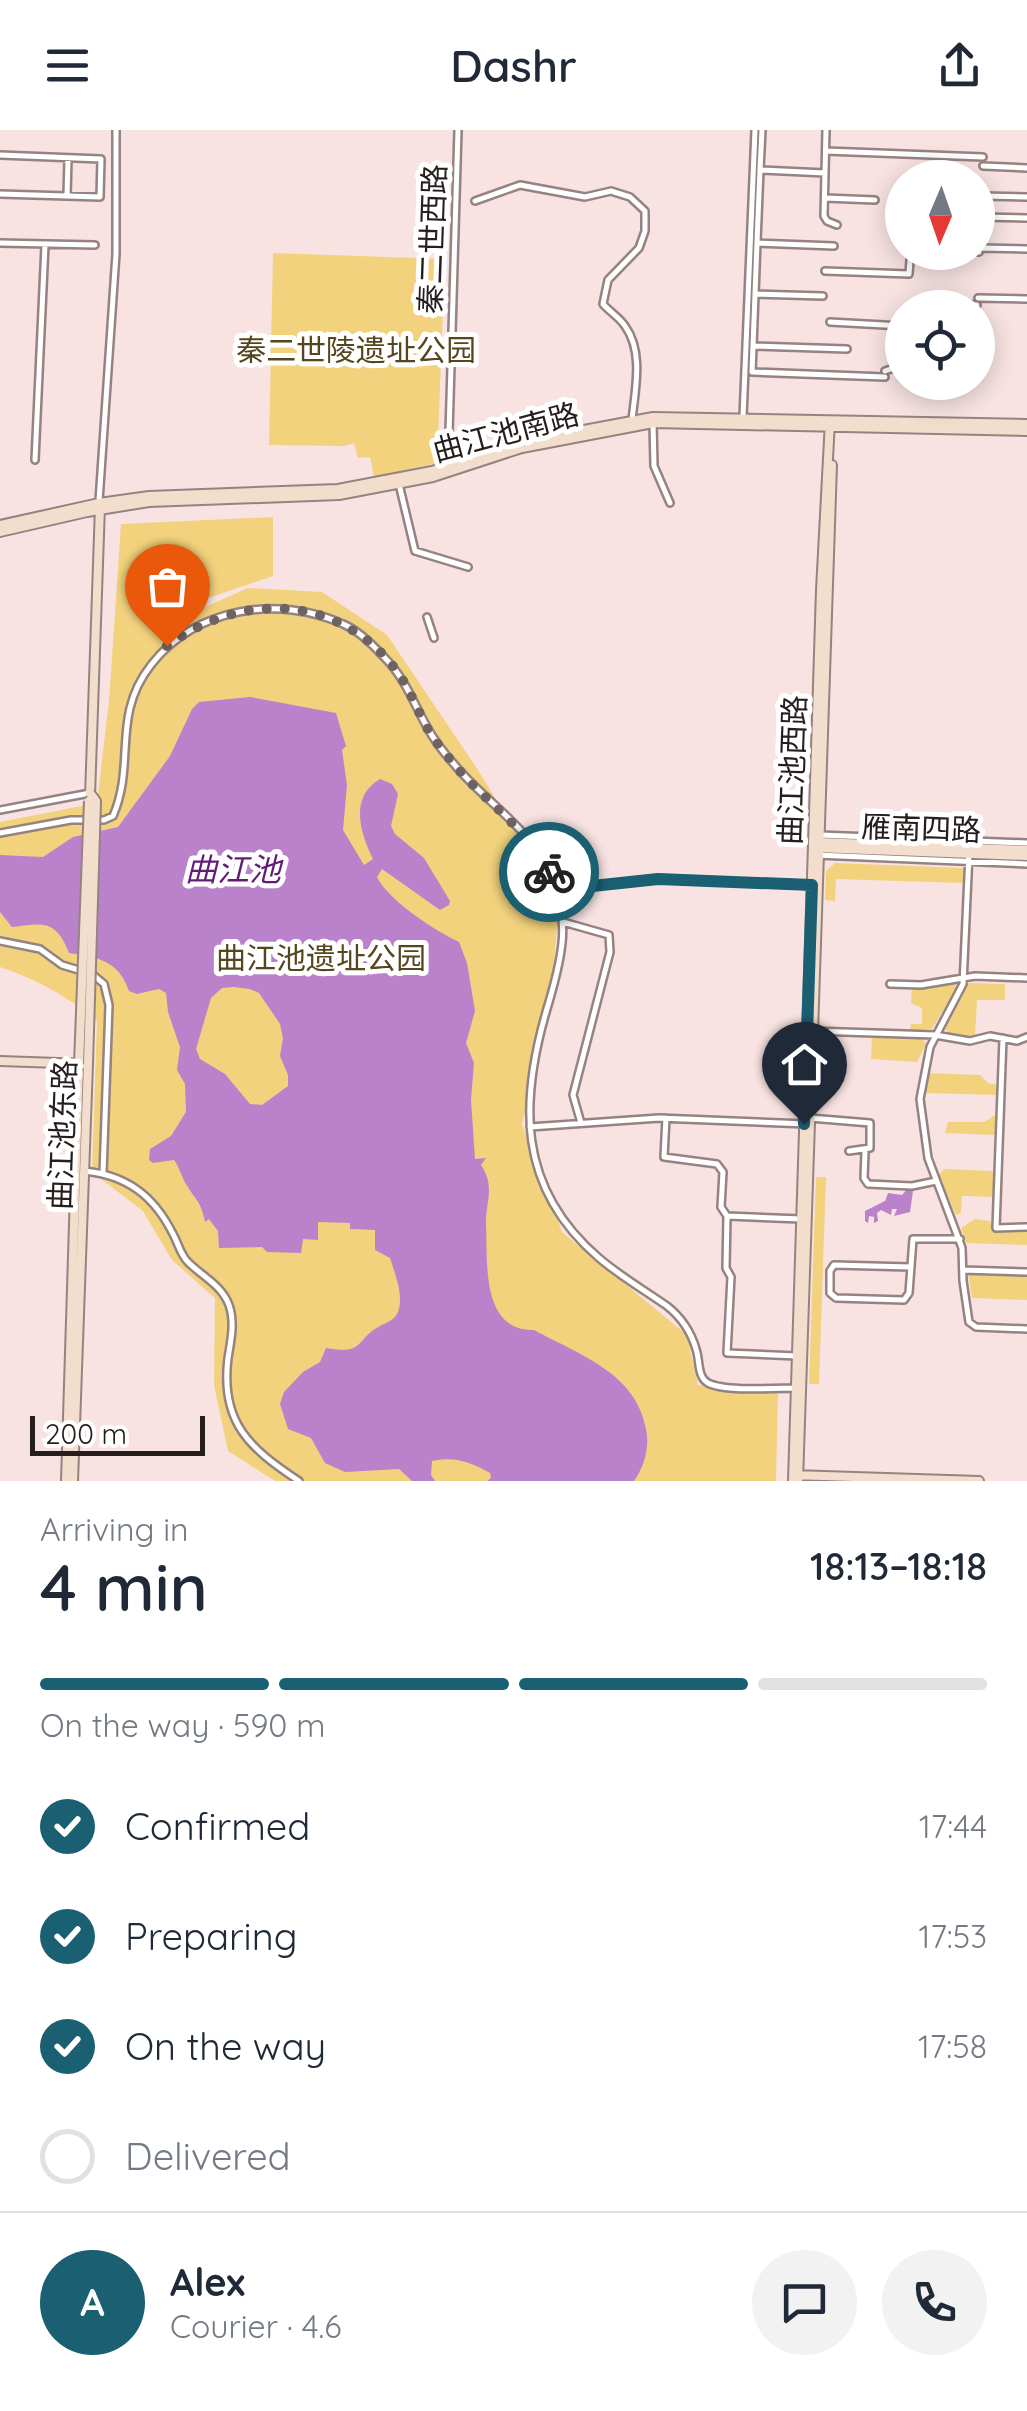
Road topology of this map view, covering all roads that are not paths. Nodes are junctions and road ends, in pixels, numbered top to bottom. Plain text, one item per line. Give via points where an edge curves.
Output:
1 (116, 130) edge
2 (458, 130) edge
3 (758, 130) edge
4 (826, 130) edge
5 (826, 150) junction
6 (0, 155) edge
7 (68, 158) junction
8 (983, 158) dead end
9 (995, 167) edge
10 (1027, 168) edge
11 (760, 170) junction
12 (826, 173) junction
13 (0, 194) edge
14 (67, 196) junction
15 (995, 196) edge
16 (1027, 197) edge
17 (825, 198) junction
18 (875, 200) dead end
19 (475, 202) dead end
20 (995, 217) edge
21 (1027, 218) edge
22 (838, 225) dead end
23 (757, 242) junction
24 (0, 243) edge
25 (45, 245) junction
26 (95, 246) dead end
27 (834, 246) dead end
28 (1027, 249) edge
29 (995, 250) edge
30 (909, 270) edge
31 (825, 271) dead end
32 (755, 294) junction
33 (823, 296) dead end
34 (1027, 299) edge
35 (995, 300) edge
36 (830, 322) dead end
37 (885, 325) edge
38 (753, 346) junction
39 (847, 349) dead end
40 (885, 374) edge
41 (743, 418) junction
42 (632, 420) junction
43 (653, 423) junction
44 (832, 424) junction
45 (1027, 428) edge
46 (35, 460) dead end
47 (457, 465) junction
48 (399, 484) junction
49 (670, 502) dead end
50 (100, 507) junction
51 (0, 528) edge
52 (468, 568) dead end
53 (428, 618) dead end
54 (434, 638) dead end
55 (90, 797) junction
56 (0, 810) edge
57 (0, 833) edge
58 (816, 845) junction
59 (1027, 849) edge
60 (969, 857) junction
61 (1027, 864) edge
62 (812, 885) junction
63 (555, 890) junction
64 (563, 922) junction
65 (0, 941) edge
66 (1027, 978) edge
67 (964, 979) junction
68 (890, 984) dead end
69 (812, 1030) junction
70 (935, 1035) junction
71 (1003, 1038) junction
72 (1027, 1038) edge
73 (0, 1060) edge
74 (83, 1064) junction
75 (666, 1118) junction
76 (808, 1122) junction
77 (581, 1124) junction
78 (530, 1128) junction
79 (849, 1150) dead end
80 (865, 1151) junction
81 (80, 1171) junction
82 (103, 1174) junction
83 (936, 1182) junction
84 (727, 1216) junction
85 (801, 1219) junction
86 (1027, 1227) edge
87 (960, 1238) junction
88 (910, 1267) junction
89 (963, 1270) junction
90 (1027, 1272) edge
91 (1027, 1328) edge
92 (797, 1356) junction
93 (798, 1388) junction
94 (795, 1478) edge
95 (66, 1481) edge
96 (73, 1481) edge
97 (299, 1481) edge
98 (979, 1481) edge

1 - 50 street via 116,254
2 - 47 street, 秦二世西路 via 449,433
3 - 11 street
3 - 41 street
4 - 5 street
5 - 8 street
5 - 12 street
6 - 7 street
7 - 14 street
7 - 14 street via 102,159 100,197
9 - 10 street
11 - 12 street
11 - 23 street
12 - 17 street
13 - 14 street
15 - 16 street
17 - 18 street
17 - 22 street via 827,222
19 - 42 street via 520,185 584,196 611,191 645,212 638,248 608,280 603,304 624,324 636,352
20 - 21 street
23 - 27 street
23 - 32 street
24 - 25 street
25 - 26 street
25 - 46 street
28 - 29 street
30 - 31 street
32 - 33 street
32 - 38 street
34 - 35 street
36 - 37 street
38 - 39 street
38 - 40 street via 752,372
41 - 42 main road, 曲江池南路
41 - 44 main road, 曲江池南路
42 - 47 main road, 曲江池南路 via 520,442
43 - 44 main road, 曲江池南路
43 - 47 main road, 曲江池南路
43 - 49 street via 654,466
44 - 45 main road, 曲江池南路
44 - 58 main road, 曲江池西路
47 - 48 main road, 曲江池南路
47 - 50 main road, 曲江池南路 via 338,489 166,495
48 - 50 main road, 曲江池南路 via 338,495
48 - 52 street via 415,551
50 - 51 main road, 曲江池南路
50 - 55 main road, 曲江池东路
53 - 54 street
55 - 56 street
55 - 74 main road, 曲江池东路, bridge
57 - 63 street via 113,816 122,784 124,725 154,661 191,628 215,618 285,609 345,624 384,656 454,765 539,852
58 - 59 main road, 雁南四路
58 - 60 main road, 雁南四路
58 - 62 main road, 曲江池西路
58 - 69 main road, 曲江池西路
59 - 60 main road, 雁南四路
60 - 61 street
60 - 67 street
62 - 63 street via 658,879
62 - 76 main road, 曲江池西路
63 - 64 street
64 - 77 street via 609,935 573,1095
64 - 78 street via 562,958 538,1044
65 - 82 street via 40,949 104,984 109,1010
66 - 67 street
67 - 68 street
67 - 70 street
69 - 70 street
69 - 76 main road, 曲江池西路
70 - 71 street
70 - 83 street via 920,1100
71 - 72 street
71 - 86 street via 996,1228
73 - 74 main road
74 - 81 main road, 曲江池东路
75 - 76 street
75 - 77 street
75 - 84 street via 664,1157 717,1164
76 - 80 street via 868,1121 872,1144
76 - 85 main road, 曲江池西路
76 - 93 main road, 曲江池西路
77 - 78 street
78 - 93 street via 536,1172 554,1208 598,1257 680,1319 707,1382
79 - 80 street
80 - 83 street via 868,1184
81 - 82 street
81 - 95 main road, 曲江池东路
81 - 96 main road, 曲江池东路
82 - 97 street via 141,1189 183,1255 222,1292 232,1322 226,1378 232,1414 254,1447
83 - 87 street
84 - 85 street
84 - 92 street via 728,1354
85 - 92 main road, 曲江池西路
87 - 88 street via 915,1238
87 - 89 street
88 - 88 street via 904,1300 830,1293 834,1265
89 - 90 street
89 - 91 street via 971,1324
92 - 93 main road, 曲江池西路
93 - 94 main road, 曲江池西路
94 - 98 main road

